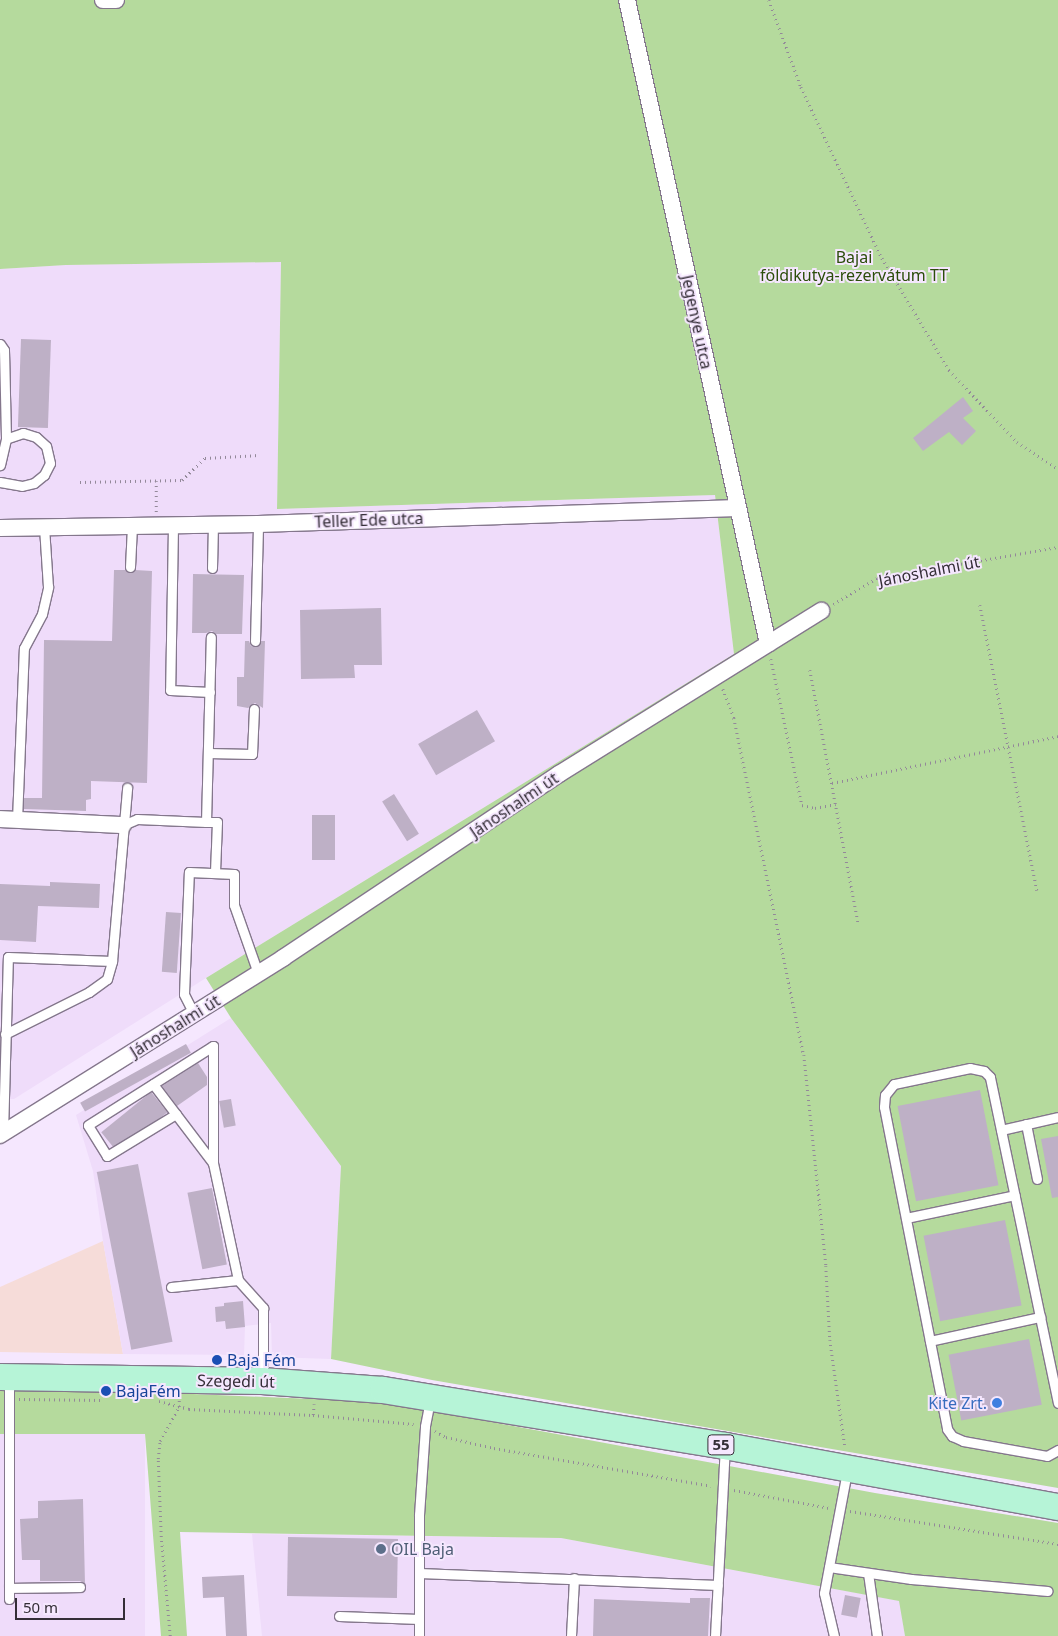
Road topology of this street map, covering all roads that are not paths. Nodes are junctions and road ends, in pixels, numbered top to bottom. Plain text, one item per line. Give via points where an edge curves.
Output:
1 (103, 0) edge
2 (116, 0) edge
3 (627, 0) edge
4 (0, 344) edge
5 (6, 439) junction
6 (0, 465) edge
7 (0, 482) edge
8 (738, 508) junction
9 (258, 524) junction
10 (213, 525) junction
11 (132, 526) junction
12 (173, 526) junction
13 (44, 527) junction
14 (0, 528) edge
15 (130, 567) dead end
16 (212, 568) dead end
17 (821, 611) road end
18 (211, 637) dead end
19 (255, 641) dead end
20 (762, 648) junction
21 (210, 692) junction
22 (254, 709) dead end
23 (208, 753) junction
24 (127, 788) dead end
25 (0, 819) edge
26 (17, 820) junction
27 (206, 822) junction
28 (124, 825) junction
29 (215, 872) junction
30 (112, 961) junction
31 (258, 973) junction
32 (194, 1014) junction
33 (6, 1034) junction
34 (153, 1084) junction
35 (176, 1114) junction
36 (1058, 1117) edge
37 (1026, 1124) junction
38 (1001, 1130) junction
39 (1, 1134) edge
40 (213, 1162) junction
41 (1037, 1179) dead end
42 (1015, 1195) junction
43 (906, 1218) junction
44 (238, 1280) junction
45 (171, 1287) dead end
46 (1040, 1317) junction
47 (930, 1341) junction
48 (262, 1381) junction
49 (6, 1384) edge
50 (431, 1397) junction
51 (1058, 1402) edge
52 (725, 1446) junction
53 (1058, 1450) edge
54 (848, 1468) junction
55 (1058, 1507) edge
56 (829, 1567) junction
57 (419, 1573) junction
58 (868, 1573) junction
59 (574, 1578) junction
60 (718, 1585) junction
61 (9, 1588) junction
62 (80, 1588) dead end
63 (1047, 1591) dead end
64 (9, 1599) dead end
65 (340, 1616) dead end
66 (419, 1619) junction
67 (419, 1636) edge
68 (571, 1636) edge
69 (715, 1636) edge
70 (834, 1636) edge
71 (877, 1636) edge

1 - 2 street
3 - 8 street, Jegenye utca
4 - 5 lane via 4,350
5 - 6 lane
5 - 7 lane via 23,433 36,436 46,446 50,463 44,475 34,483 22,486
8 - 9 street, Teller Ede utca
8 - 20 street, Jegenye utca
9 - 10 street, Teller Ede utca
9 - 19 lane
10 - 12 street, Teller Ede utca
10 - 16 lane
11 - 12 street, Teller Ede utca
11 - 13 street, Teller Ede utca
11 - 15 lane
12 - 21 lane via 170,690
13 - 14 street, Teller Ede utca
13 - 26 lane via 48,586 42,614 24,648
17 - 20 street, Jánoshalmi út
18 - 21 lane
20 - 31 street, Jánoshalmi út via 559,774
21 - 23 lane
22 - 23 lane via 252,754
23 - 27 lane
24 - 28 lane
25 - 26 street
26 - 28 street
27 - 28 lane via 137,819
27 - 29 lane via 217,822
28 - 30 lane
29 - 31 lane via 234,874 234,905
29 - 32 lane via 189,872 184,994
30 - 33 lane via 107,979 89,992
30 - 33 lane via 8,957
31 - 32 street, Jánoshalmi út
32 - 39 street, Jánoshalmi út
33 - 39 lane
34 - 35 lane
34 - 35 lane via 88,1125 107,1156
34 - 40 lane via 213,1046
35 - 40 lane
36 - 37 lane
37 - 38 lane
37 - 41 lane
38 - 42 lane
38 - 43 lane via 990,1077 980,1069 961,1069 899,1081 890,1086 884,1108
40 - 44 lane
42 - 43 lane
42 - 46 lane
43 - 47 lane
44 - 45 lane
44 - 48 lane via 264,1313
46 - 47 lane
46 - 51 lane
47 - 53 lane via 944,1423 952,1436 963,1442 1047,1456
48 - 49 main road, Szegedi út / 55
48 - 50 main road, Szegedi út / 55
49 - 61 lane
50 - 52 main road, 55
50 - 57 lane via 425,1426
52 - 54 main road, 55
52 - 60 lane
54 - 55 main road, 55
54 - 56 lane
56 - 58 lane
56 - 70 lane via 824,1593
57 - 59 lane
57 - 66 lane
58 - 63 lane
58 - 71 lane
59 - 60 lane
59 - 68 lane
60 - 69 lane
61 - 62 lane
61 - 64 lane
65 - 66 lane
66 - 67 lane

